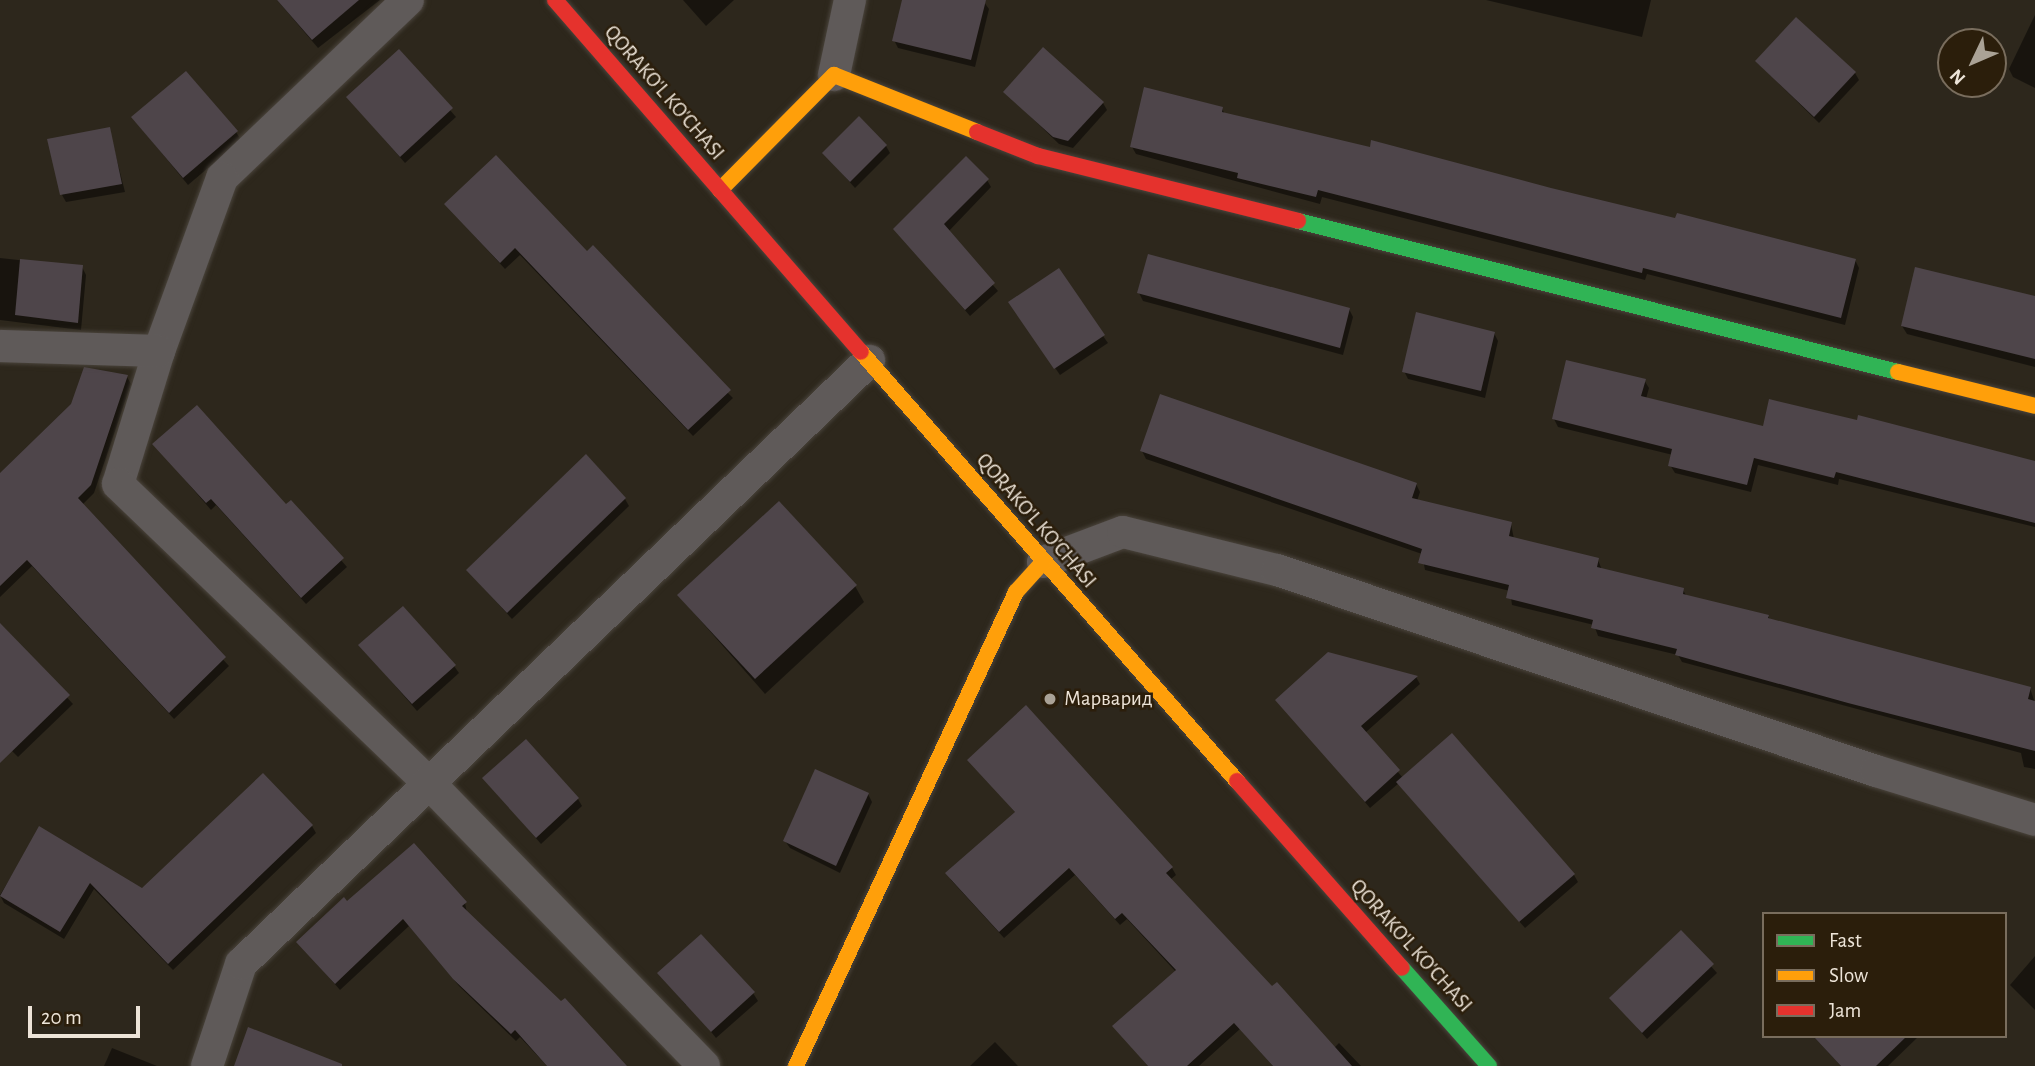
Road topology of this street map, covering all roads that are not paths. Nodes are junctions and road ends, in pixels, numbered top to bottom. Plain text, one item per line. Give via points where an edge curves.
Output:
1 (408, 0) edge
2 (555, 0) edge
3 (850, 0) edge
4 (834, 75) junction
5 (720, 190) junction
6 (0, 346) edge
7 (159, 351) junction
8 (869, 360) junction
9 (2035, 406) edge
10 (1043, 562) junction
11 (428, 782) junction
12 (2035, 820) edge
13 (207, 1066) edge
14 (704, 1066) edge
15 (796, 1066) edge
16 (1489, 1066) edge

1 - 7 street via 222,177
2 - 5 street, QORAKO'L KO'CHASI
3 - 4 street
4 - 5 street
4 - 9 street via 1038,156
5 - 8 street, QORAKO'L KO'CHASI
6 - 7 street
7 - 11 street via 118,484
8 - 10 street, QORAKO'L KO'CHASI
8 - 11 street
10 - 12 street via 1123,532 1264,567
10 - 15 street via 1016,592
10 - 16 street, QORAKO'L KO'CHASI
11 - 13 street via 241,964
11 - 14 street

